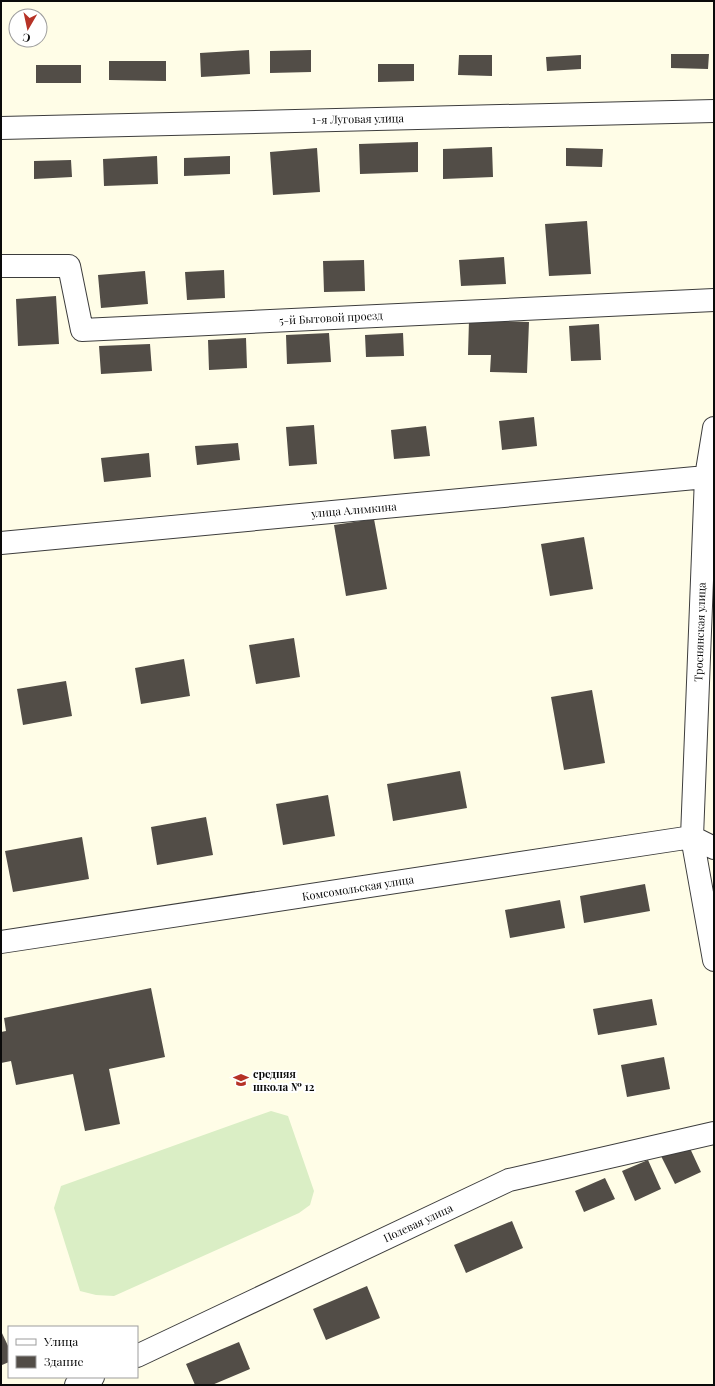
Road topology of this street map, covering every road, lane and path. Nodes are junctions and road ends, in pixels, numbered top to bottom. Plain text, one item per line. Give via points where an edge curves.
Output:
1 (714, 111) edge
2 (1, 128) edge
3 (1, 266) edge
4 (714, 300) edge
5 (714, 428) edge
6 (706, 477) junction
7 (1, 543) edge
8 (692, 837) junction
9 (714, 848) edge
10 (1, 942) edge
11 (714, 960) edge
12 (714, 1133) edge
13 (138, 1356) edge
14 (91, 1378) edge
15 (76, 1385) edge

1 - 2 street, 1-я Луговая улица
3 - 4 street, 5-й Бытовой проезд via 69,266 82,330
5 - 6 street, Троснянская улица
6 - 7 street, улица Алимкина
6 - 8 street, Троснянская улица
8 - 9 street
8 - 10 street, Комсомольская улица
8 - 11 street, Троснянская улица
12 - 13 street, Полевая улица via 509,1180
14 - 15 street

